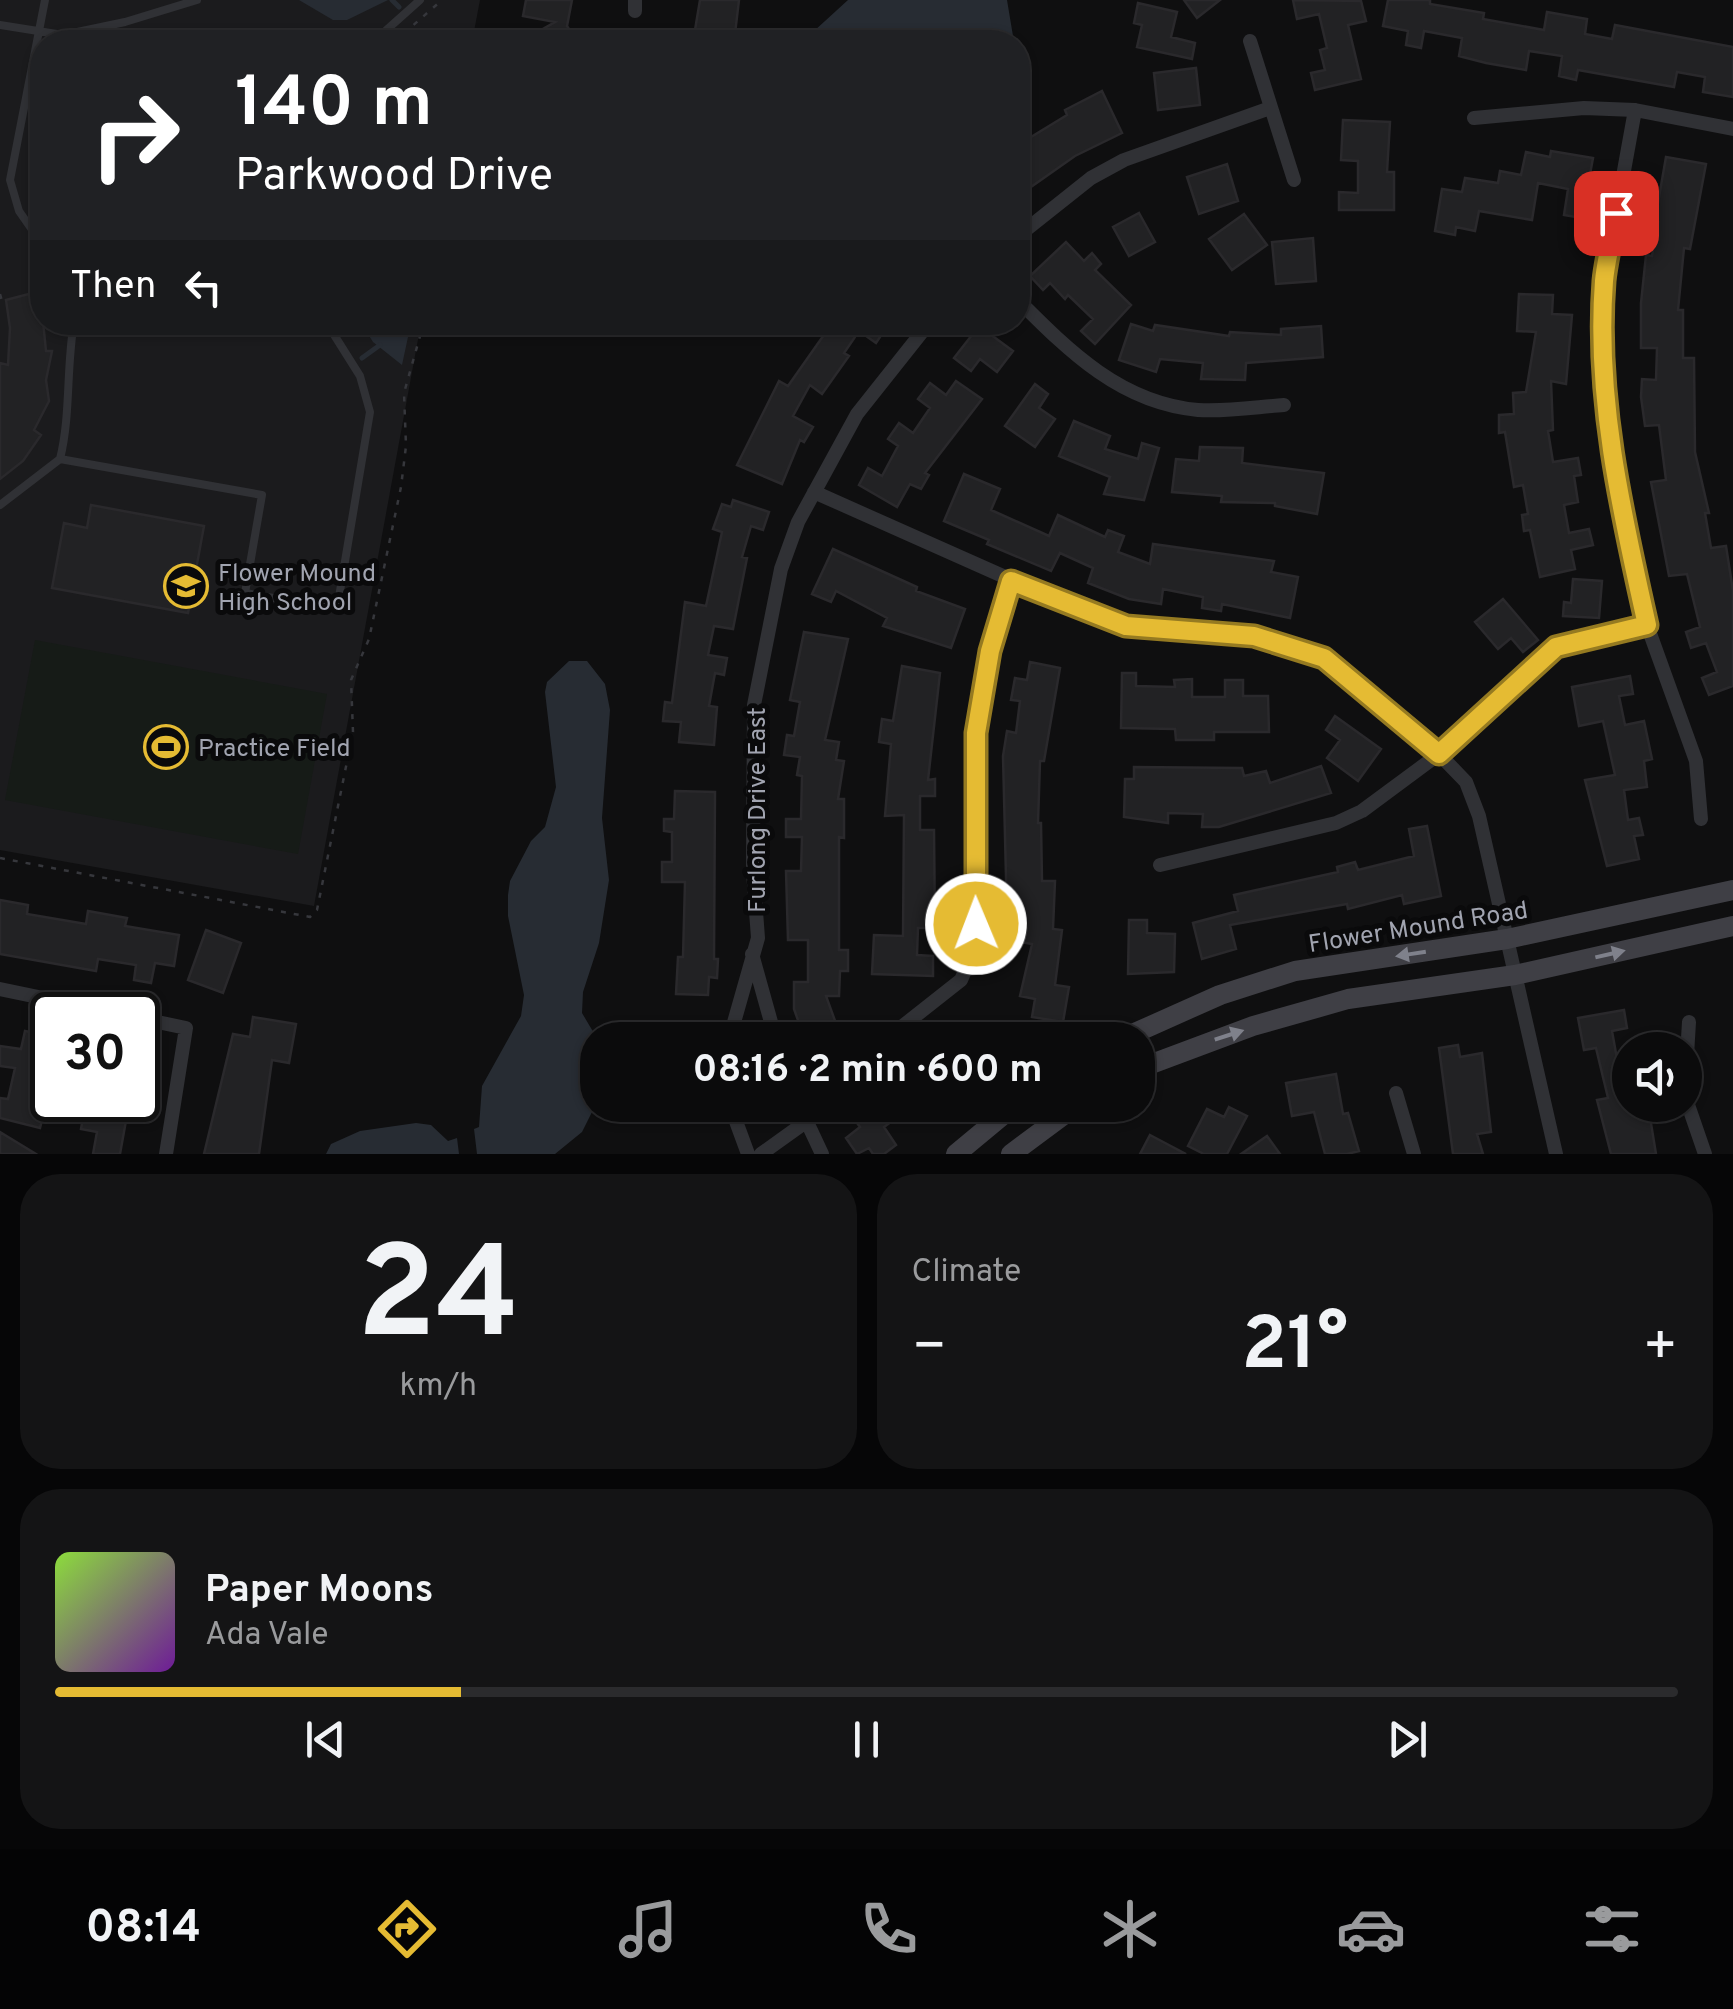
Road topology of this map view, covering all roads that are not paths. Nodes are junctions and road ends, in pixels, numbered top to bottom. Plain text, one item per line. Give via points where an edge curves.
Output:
1 (45, 0) edge
2 (197, 0) edge
3 (420, 0) edge
4 (0, 25) edge
5 (39, 30) edge
6 (84, 30) edge
7 (387, 30) edge
8 (30, 31) edge
9 (1250, 41) dead end
10 (30, 75) edge
11 (1270, 108) junction
12 (1634, 110) junction
13 (1474, 118) dead end
14 (1733, 129) edge
15 (1294, 180) dead end
16 (30, 226) edge
17 (1030, 226) edge
18 (1030, 312) edge
19 (72, 335) edge
20 (334, 335) edge
21 (920, 335) edge
22 (1284, 405) dead end
23 (60, 460) junction
24 (814, 492) junction
25 (0, 506) edge
26 (1011, 581) junction
27 (1647, 625) junction
28 (1439, 754) junction
29 (1701, 820) dead end
30 (1160, 864) dead end
31 (1733, 890) edge
32 (1733, 926) edge
33 (1507, 939) junction
34 (752, 953) junction
35 (1515, 975) junction
36 (0, 989) edge
37 (30, 995) edge
38 (734, 1022) edge
39 (771, 1022) edge
40 (908, 1022) edge
41 (1689, 1022) dead end
42 (160, 1023) edge
43 (1155, 1024) edge
44 (1688, 1032) edge
45 (1155, 1063) edge
46 (1396, 1092) dead end
47 (736, 1122) edge
48 (791, 1122) edge
49 (807, 1122) edge
50 (994, 1122) edge
51 (1054, 1122) edge
52 (1694, 1122) edge
53 (166, 1154) edge
54 (748, 1154) edge
55 (761, 1154) edge
56 (822, 1154) edge
57 (956, 1154) edge
58 (1010, 1154) edge
59 (1414, 1154) edge
60 (1556, 1154) edge
61 (1705, 1154) edge

1 - 5 lane
2 - 6 lane
3 - 7 lane
4 - 8 lane
9 - 11 street
10 - 16 lane via 10,180
11 - 15 street
11 - 17 street via 1124,160
12 - 13 street
12 - 14 street
12 - 27 street via 1604,282 1606,388 1620,503
18 - 22 street via 1086,366 1138,396 1200,410
19 - 23 lane
20 - 23 lane via 360,376 370,412 337,609 245,593 262,495
21 - 24 street, Furlong Drive East via 857,414
23 - 25 lane
24 - 26 street
24 - 34 street, Furlong Drive East via 781,569 754,706 758,938
26 - 28 street via 1126,626 1254,636 1324,658
26 - 40 street via 976,733 974,950 960,980
27 - 28 street via 1556,647
27 - 29 street via 1696,761
28 - 30 street via 1336,823
28 - 33 street via 1466,782 1479,816
31 - 33 main road, Flower Mound Road
35 -> 32 main road
33 - 35 street
33 -> 43 main road, Flower Mound Road via 1295,971
34 - 38 street
34 - 39 street, Furlong Drive East
45 -> 35 main road via 1348,1000
35 - 60 street
36 - 37 street
41 - 44 street
42 - 53 street via 186,1028
46 - 59 street
47 - 54 street
48 - 55 street
49 - 56 street
50 - 57 main road
51 - 58 main road
52 - 61 street

